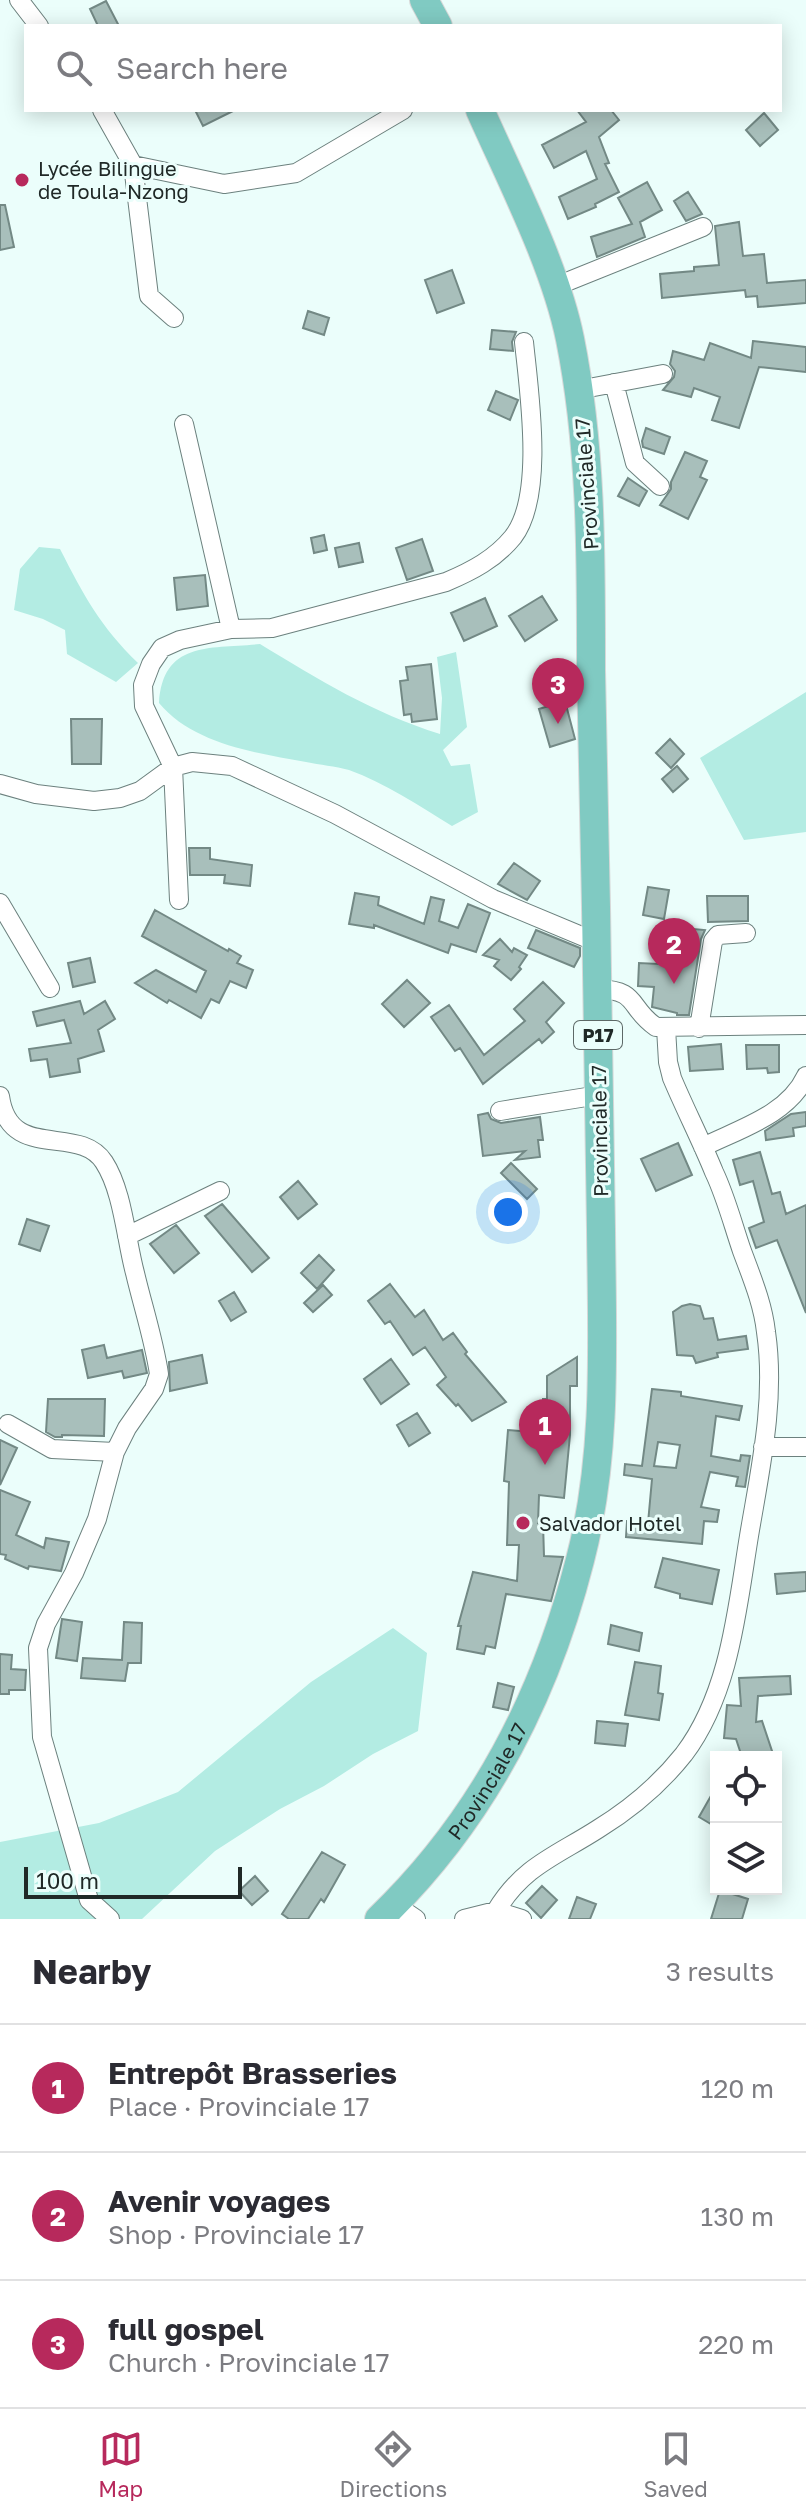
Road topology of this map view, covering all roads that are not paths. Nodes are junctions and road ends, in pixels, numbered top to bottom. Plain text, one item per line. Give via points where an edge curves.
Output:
1 (19, 0) edge
2 (424, 0) edge
3 (37, 24) edge
4 (437, 24) edge
5 (103, 112) edge
6 (400, 112) edge
7 (481, 112) edge
8 (133, 165) junction
9 (703, 227) dead end
10 (554, 287) junction
11 (174, 318) dead end
12 (524, 342) dead end
13 (663, 374) dead end
14 (614, 383) junction
15 (578, 390) junction
16 (184, 424) dead end
17 (660, 486) dead end
18 (231, 629) junction
19 (173, 767) junction
20 (0, 784) edge
21 (179, 900) dead end
22 (0, 903) edge
23 (746, 933) dead end
24 (596, 942) junction
25 (50, 988) dead end
26 (597, 989) junction
27 (806, 1025) edge
28 (666, 1028) junction
29 (699, 1028) junction
30 (806, 1076) edge
31 (599, 1095) junction
32 (0, 1096) edge
33 (500, 1111) dead end
34 (703, 1147) junction
35 (220, 1191) dead end
36 (127, 1236) junction
37 (8, 1424) dead end
38 (763, 1447) junction
39 (806, 1447) edge
40 (115, 1452) junction
41 (496, 1911) junction
42 (397, 1914) edge
43 (110, 1919) edge
44 (464, 1919) edge
45 (522, 1919) edge

1 - 3 street
2 - 4 main road
5 - 8 street
6 - 8 street via 296,173 224,184
7 - 10 main road, Provinciale 17 / P17
8 - 11 street via 149,296
9 - 10 street
10 - 15 main road, Provinciale 17 / P17
12 - 18 street via 532,418 528,507 515,535 494,557 468,573 419,589 272,628
13 - 14 street
14 - 15 street
14 - 17 street via 635,463
15 - 24 main road, Provinciale 17 / P17 via 592,545
16 - 18 street
18 - 19 street via 180,640 162,648 151,664 143,685 144,706
19 - 20 street via 140,791 94,801
19 - 21 street
19 - 24 street via 192,762 232,766 493,899
22 - 25 street
23 - 29 street via 718,935 713,941
24 - 26 main road, Provinciale 17 / P17
26 - 28 street via 624,993 645,1020
26 - 31 main road, Provinciale 17 / P17
27 - 29 street
28 - 29 street
28 - 34 street via 672,1078
30 - 34 street via 781,1108
31 - 33 street
31 - 42 main road, Provinciale 17 / P17 via 600,1410 595,1491 581,1558 557,1641 522,1727 473,1809
32 - 36 street via 10,1124 23,1133 91,1149 104,1162
34 - 38 street via 764,1318 769,1390
35 - 36 street
36 - 40 street via 159,1374
37 - 40 street via 52,1449
38 - 39 street
38 - 41 street via 724,1668 702,1726 658,1783 601,1828 529,1870
40 - 43 street via 97,1519 38,1648 42,1737 89,1900
41 - 44 street
41 - 45 street

